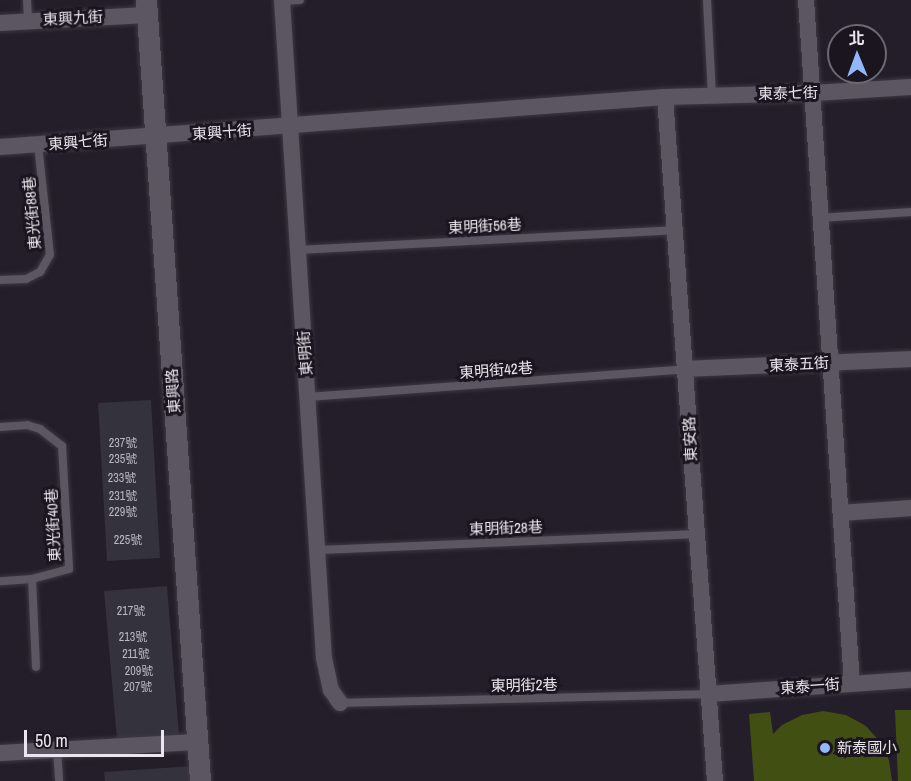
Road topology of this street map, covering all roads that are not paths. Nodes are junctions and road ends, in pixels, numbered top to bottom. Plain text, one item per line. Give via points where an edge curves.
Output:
1 (27, 0) edge
2 (300, 0) edge
3 (707, 0) edge
4 (806, 0) edge
5 (282, 1) edge
6 (146, 7) edge
7 (28, 21) junction
8 (0, 23) edge
9 (911, 87) edge
10 (814, 93) junction
11 (712, 94) junction
12 (665, 97) junction
13 (288, 127) junction
14 (155, 136) junction
15 (38, 144) junction
16 (0, 147) edge
17 (911, 212) edge
18 (819, 218) junction
19 (674, 230) junction
20 (297, 250) junction
21 (0, 280) edge
22 (911, 359) edge
23 (831, 363) junction
24 (686, 369) junction
25 (308, 397) junction
26 (0, 427) edge
27 (911, 508) edge
28 (841, 513) junction
29 (695, 534) junction
30 (318, 550) junction
31 (32, 579) junction
32 (0, 581) edge
33 (36, 667) dead end
34 (911, 680) edge
35 (852, 683) junction
36 (709, 694) junction
37 (340, 703) joint
38 (197, 742) junction
39 (57, 750) junction
40 (0, 753) edge
41 (59, 781) edge
42 (200, 781) edge
43 (715, 781) edge

1 - 7 lane
2 - 5 lane
3 - 11 lane
4 - 10 street
5 - 13 street, 東明街
6 - 7 street, 東興九街
6 - 14 street, 東興路
7 - 8 street, 東興九街
9 - 10 street, 東泰七街
10 - 11 street, 東泰七街
10 - 18 street
11 - 12 street, 東泰七街
12 - 13 street, 東興十街
12 - 19 street, 東安路
13 - 14 street, 東興十街
13 - 20 street, 東明街
14 - 15 street, 東興七街
14 - 38 street, 東興路
15 - 16 street, 東興七街
15 - 21 lane, 東光街88巷 via 50,255 40,272 26,279
17 - 18 lane
18 - 23 street
19 - 20 lane, 東明街56巷
19 - 24 street, 東安路
20 - 25 street, 東明街
22 - 23 street, 東泰五街
23 - 24 street, 東泰五街
23 - 28 street
24 - 25 lane, 東明街42巷
24 - 29 street, 東安路
25 - 30 street, 東明街
26 - 31 lane, 東光街40巷 via 27,425 40,429 62,446 69,569
27 - 28 street
28 - 35 street
29 - 30 lane, 東明街28巷
29 - 36 street, 東安路
30 - 37 street, 東明街 via 324,658 332,690
31 - 32 lane, 東光街40巷
31 - 33 lane
34 - 35 street, 東泰一街
35 - 36 street, 東泰一街
36 - 37 lane, 東明街2巷
36 - 43 street, 東安路
38 - 39 street
38 - 42 street, 東興路
39 - 40 street
39 - 41 lane

